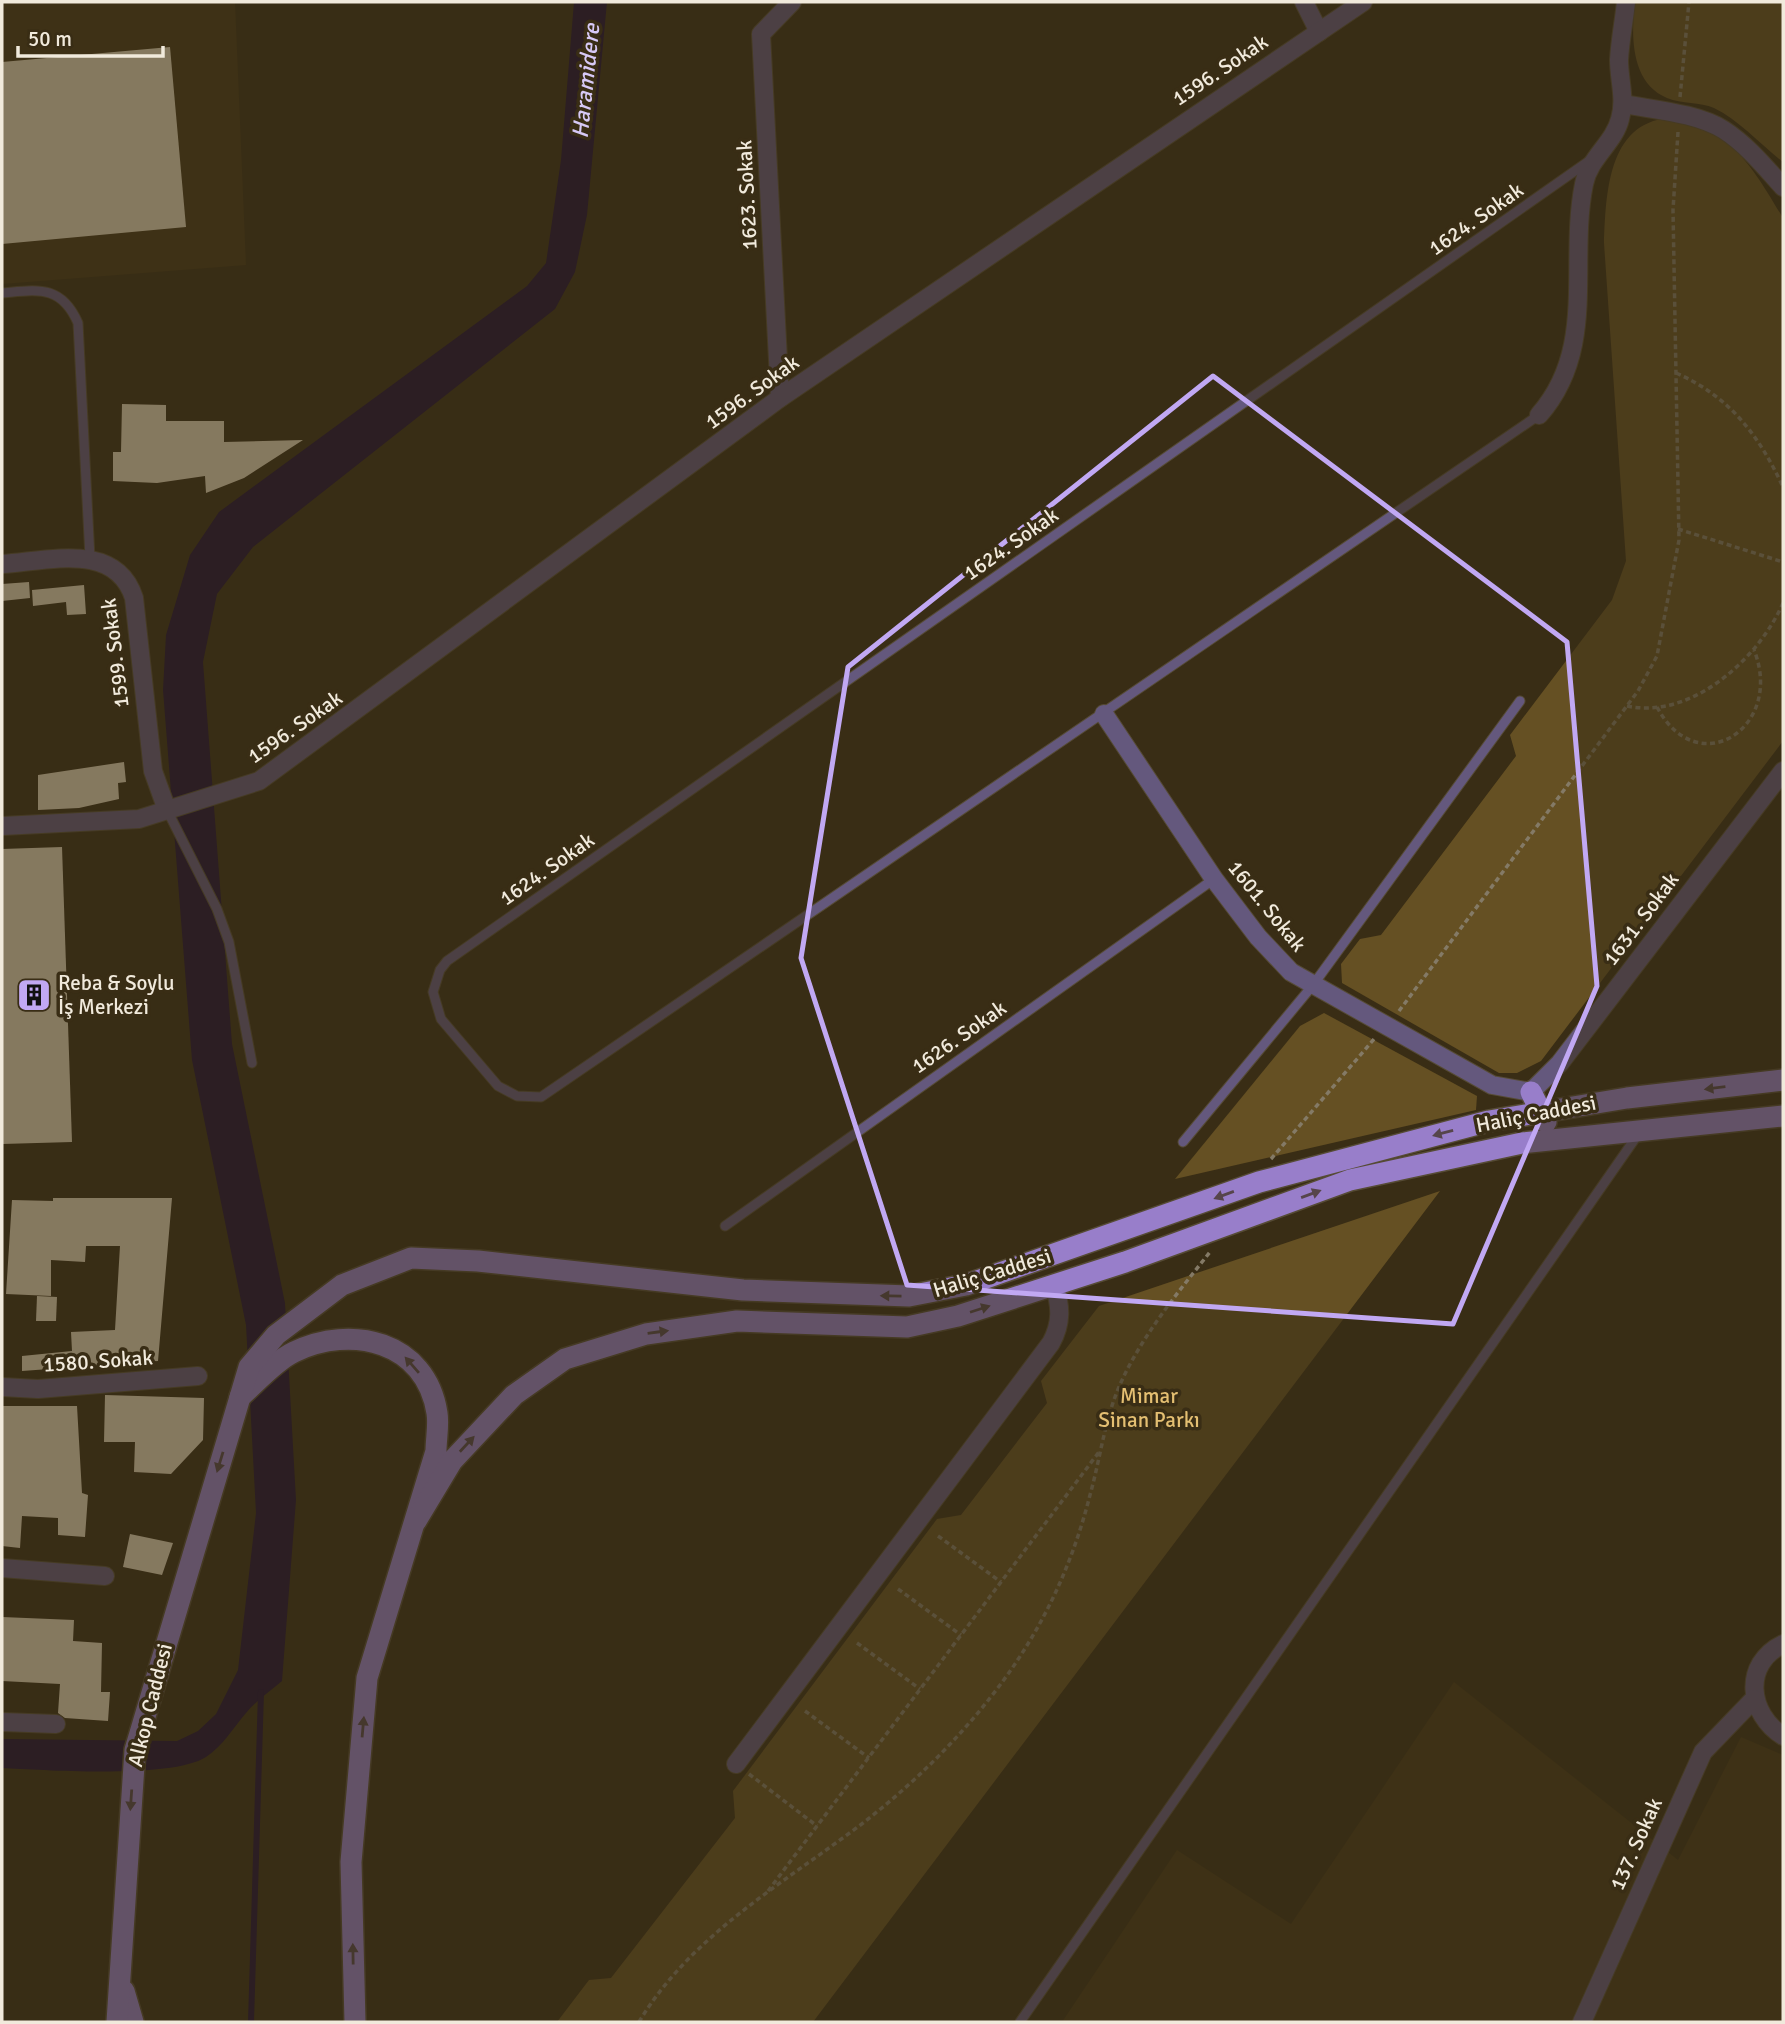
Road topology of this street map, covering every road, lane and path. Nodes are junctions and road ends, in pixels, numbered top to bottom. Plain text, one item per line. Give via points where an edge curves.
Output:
1 (792, 2) edge
2 (1304, 2) edge
3 (1363, 2) edge
4 (1626, 2) edge
5 (1689, 2) edge
6 (1318, 32) junction
7 (1623, 104) junction
8 (1679, 116) junction
9 (1596, 156) junction
10 (1783, 187) edge
11 (2, 293) edge
12 (1676, 373) junction
13 (780, 398) junction
14 (1539, 415) joint
15 (1783, 487) edge
16 (1678, 529) junction
17 (90, 558) junction
18 (1783, 562) edge
19 (2, 564) edge
20 (1783, 603) edge
21 (1754, 650) junction
22 (1767, 684) dead end
23 (1520, 701) dead end
24 (1765, 702) dead end
25 (1627, 706) junction
26 (1657, 707) junction
27 (1762, 709) dead end
28 (1104, 714) junction
29 (1754, 723) dead end
30 (1783, 771) edge
31 (167, 810) junction
32 (2, 827) edge
33 (1214, 879) junction
34 (1312, 985) junction
35 (1387, 1025) junction
36 (252, 1063) dead end
37 (1783, 1080) edge
38 (1531, 1092) junction
39 (1543, 1112) junction
40 (1783, 1116) edge
41 (1641, 1131) junction
42 (1554, 1140) junction
43 (1183, 1142) dead end
44 (1272, 1179) junction
45 (1234, 1222) junction
46 (725, 1226) dead end
47 (1054, 1285) junction
48 (198, 1376) dead end
49 (2, 1387) edge
50 (240, 1397) junction
51 (1100, 1451) junction
52 (416, 1521) junction
53 (938, 1536) dead end
54 (2, 1568) edge
55 (105, 1576) dead end
56 (1001, 1582) junction
57 (898, 1589) dead end
58 (961, 1635) junction
59 (857, 1643) dead end
60 (1781, 1643) edge
61 (920, 1689) junction
62 (1754, 1699) junction
63 (806, 1711) dead end
64 (2, 1722) edge
65 (56, 1724) dead end
66 (1783, 1736) edge
67 (869, 1758) junction
68 (736, 1765) joint
69 (817, 1826) junction
70 (765, 1895) junction
71 (120, 1975) junction
72 (352, 2018) edge
73 (117, 2022) edge
74 (133, 2022) edge
75 (639, 2022) edge
76 (1020, 2022) edge
77 (1581, 2022) edge

1 - 13 street, 1623. Sokak via 761,34
2 - 6 street
3 - 6 street, 1596. Sokak
4 - 7 street via 1619,60
5 - 8 path
6 - 13 street, 1596. Sokak
7 - 8 street
7 - 9 street via 1620,122
8 - 10 street via 1723,129
8 - 12 path via 1673,209
9 - 14 street via 1584,181 1576,334 1565,378
9 - 28 lane, 1624. Sokak via 447,961 433,992 441,1019 498,1086 517,1096 541,1097
11 - 17 lane via 43,290 69,307 78,323
12 - 15 path via 1719,396 1734,410 1768,455
12 - 16 path
13 - 31 street, 1596. Sokak via 259,781
14 - 28 lane
16 - 18 path
16 - 25 path via 1657,656
17 - 19 street, 1599. Sokak
17 - 31 street, 1599. Sokak via 123,574 134,598 153,771
20 - 21 path
21 - 22 path via 1765,668
21 - 26 path via 1699,693
23 - 34 lane
24 - 27 path
25 - 26 path
25 - 35 path
26 - 29 path via 1676,733 1696,743 1716,744 1734,738
28 - 33 street, 1601. Sokak
30 - 38 street, 1631. Sokak via 1560,1063
31 - 32 street, 1596. Sokak via 118,822
31 - 36 lane via 229,942
33 - 34 street, 1601. Sokak via 1275,957
33 - 46 lane, 1626. Sokak
34 - 35 street, 1601. Sokak
34 - 43 lane
35 - 38 street, 1601. Sokak via 1492,1085
35 - 44 path via 1271,1157
37 -> 39 main road, Haliç Caddesi
38 - 39 main road
39 - 42 main road
39 -> 44 main road, Haliç Caddesi via 1489,1121
40 - 41 main road, Haliç Caddesi
41 - 42 main road, Haliç Caddesi
41 - 76 lane
45 -> 42 main road, Haliç Caddesi via 1350,1180
44 -> 50 main road, Haliç Caddesi via 966,1285 909,1296 743,1290 411,1258 342,1285 298,1315 249,1367
45 - 47 main road, Haliç Caddesi
45 - 51 path via 1174,1298 1123,1378
52 -> 47 main road, Haliç Caddesi via 452,1461 514,1395 565,1360 646,1334 737,1321 907,1327
47 - 68 street via 1060,1311 1051,1343
48 - 49 street, 1580. Sokak via 38,1389
52 -> 50 main road via 436,1451 437,1413 425,1382 411,1361 394,1348 332,1338 291,1353
50 -> 71 main road, Alkop Caddesi via 135,1751
51 - 56 path
51 - 70 path via 1066,1572 1037,1633 998,1688 960,1735 911,1783
72 -> 52 main road via 351,1862 367,1678
53 - 56 path
54 - 55 street
56 - 58 path
57 - 58 path
58 - 61 path
59 - 61 path
60 - 62 street via 1757,1671
61 - 67 path
62 - 66 street via 1769,1727
62 - 77 street, 137. Sokak via 1703,1752
63 - 67 path
64 - 65 street
67 - 69 path
68 - 69 path
69 - 70 path
70 - 75 path via 683,1964
71 - 73 main road, Alkop Caddesi
71 - 74 main road

